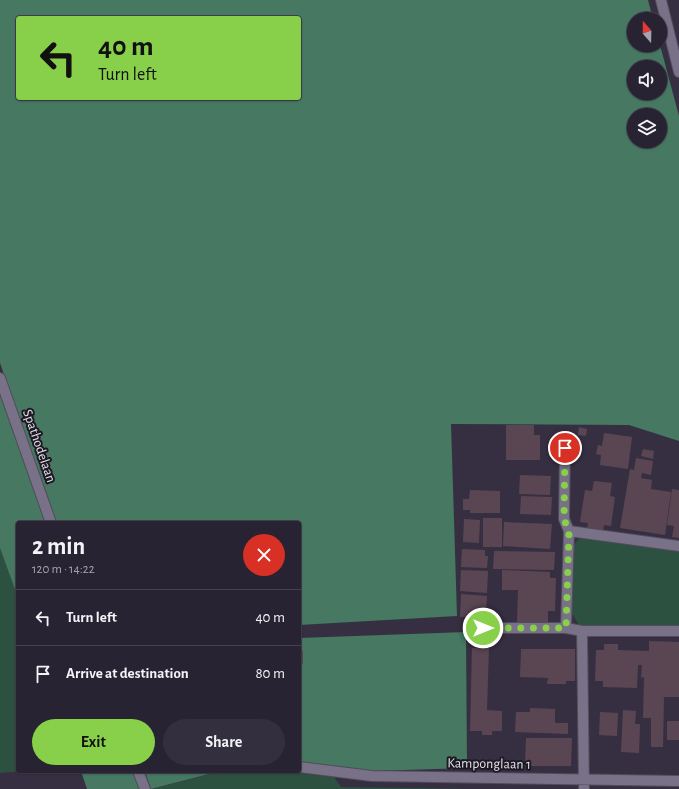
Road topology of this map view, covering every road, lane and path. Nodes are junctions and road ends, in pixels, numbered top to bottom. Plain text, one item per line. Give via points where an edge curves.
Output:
1 (661, 0) edge
2 (679, 72) edge
3 (0, 378) edge
4 (565, 448) dead end
5 (50, 521) edge
6 (569, 532) junction
7 (679, 546) edge
8 (483, 628) dead end
9 (566, 628) junction
10 (582, 631) junction
11 (679, 631) edge
12 (301, 767) edge
13 (139, 773) edge
14 (679, 781) edge
15 (584, 784) edge
16 (145, 789) edge

1 - 2 street
3 - 5 street, Spathodelaan
4 - 6 street via 564,519
6 - 7 street
6 - 9 street
8 - 9 street
9 - 10 street
10 - 11 street
10 - 15 street
12 - 15 street, Kamponglaan 1 via 372,776
13 - 16 street
14 - 15 street, Kamponglaan 1

